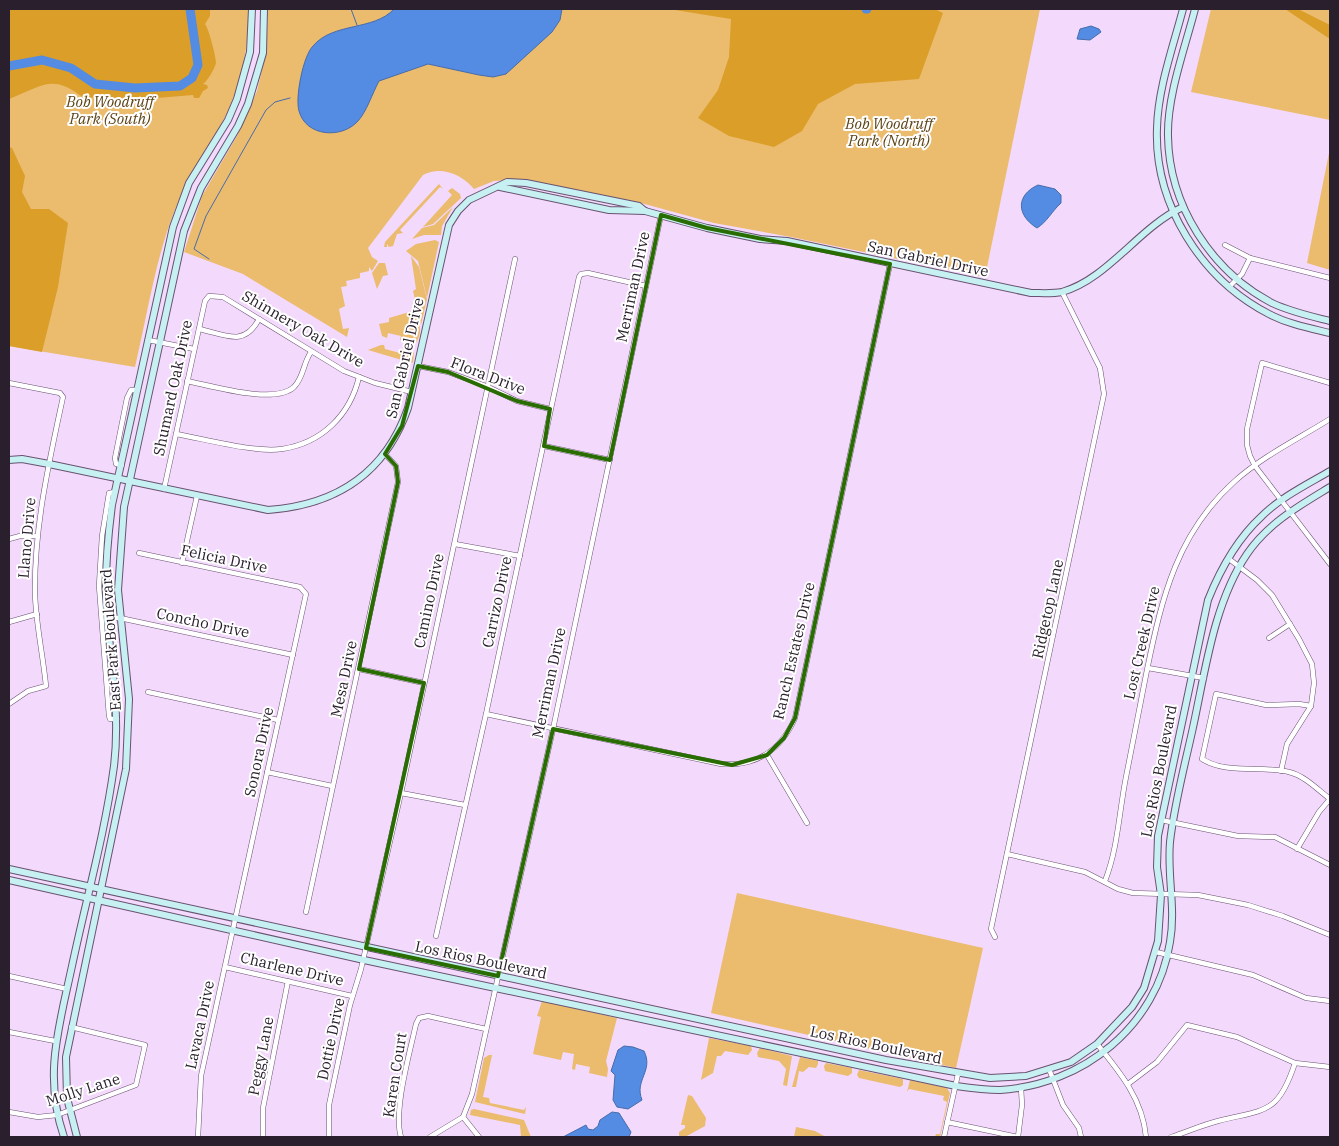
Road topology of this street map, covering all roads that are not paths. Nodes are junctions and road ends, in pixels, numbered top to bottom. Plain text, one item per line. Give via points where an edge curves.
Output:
1 (252, 9) edge
2 (264, 9) edge
3 (1183, 9) edge
4 (1195, 10) edge
5 (1162, 94) junction
6 (1173, 96) junction
7 (1169, 149) junction
8 (1157, 151) junction
9 (1183, 207) junction
10 (1172, 212) junction
11 (661, 215) junction
12 (1225, 245) dead end
13 (1250, 258) junction
14 (515, 259) dead end
15 (890, 264) junction
16 (1330, 278) edge
17 (1238, 279) junction
18 (646, 286) junction
19 (1229, 287) junction
20 (1062, 292) junction
21 (212, 296) joint
22 (258, 319) junction
23 (1330, 321) edge
24 (199, 328) junction
25 (1330, 334) edge
26 (148, 340) junction
27 (160, 343) junction
28 (194, 349) junction
29 (311, 352) junction
30 (418, 366) junction
31 (359, 377) junction
32 (187, 381) junction
33 (9, 383) edge
34 (1330, 383) edge
35 (486, 386) junction
36 (412, 392) junction
37 (550, 409) junction
38 (1330, 419) edge
39 (176, 434) junction
40 (544, 446) junction
41 (385, 454) junction
42 (9, 460) edge
43 (610, 460) junction
44 (48, 464) junction
45 (1255, 466) junction
46 (1330, 471) edge
47 (119, 479) junction
48 (130, 481) junction
49 (1330, 487) edge
50 (164, 489) junction
51 (115, 492) junction
52 (197, 496) junction
53 (1283, 500) junction
54 (1291, 511) junction
55 (37, 536) junction
56 (9, 539) edge
57 (454, 544) junction
58 (139, 553) dead end
59 (520, 556) junction
60 (1229, 558) junction
61 (182, 563) junction
62 (1330, 564) edge
63 (1240, 566) junction
64 (304, 590) joint
65 (37, 614) junction
66 (107, 618) junction
67 (120, 618) junction
68 (9, 622) edge
69 (1290, 624) junction
70 (1269, 638) dead end
71 (292, 655) junction
72 (1148, 668) junction
73 (359, 669) junction
74 (1192, 676) junction
75 (1204, 678) junction
76 (424, 683) junction
77 (148, 692) dead end
78 (9, 704) edge
79 (1311, 706) junction
80 (486, 714) junction
81 (117, 719) junction
82 (278, 720) junction
83 (553, 729) junction
84 (767, 754) junction
85 (114, 768) junction
86 (126, 769) junction
87 (1281, 771) junction
88 (267, 772) junction
89 (332, 786) junction
90 (401, 792) junction
91 (1330, 799) edge
92 (465, 806) junction
93 (1161, 820) junction
94 (807, 823) dead end
95 (1174, 823) junction
96 (1297, 849) junction
97 (1007, 854) junction
98 (1330, 865) edge
99 (13, 870) edge
100 (10, 881) edge
101 (1105, 881) junction
102 (89, 886) junction
103 (101, 888) junction
104 (1172, 893) junction
105 (1161, 895) junction
106 (86, 898) junction
107 (98, 901) junction
108 (180, 906) junction
109 (306, 912) dead end
110 (177, 918) junction
111 (235, 919) junction
112 (233, 930) junction
113 (1330, 935) edge
114 (436, 936) dead end
115 (995, 937) dead end
116 (366, 948) junction
117 (1156, 952) junction
118 (1168, 954) junction
119 (364, 960) junction
120 (225, 967) junction
121 (9, 976) edge
122 (498, 976) junction
123 (288, 981) junction
124 (495, 988) junction
125 (67, 989) junction
126 (78, 992) junction
127 (570, 992) junction
128 (352, 996) junction
129 (538, 997) junction
130 (617, 1001) junction
131 (1330, 1001) edge
132 (615, 1013) junction
133 (71, 1027) junction
134 (486, 1029) junction
135 (9, 1032) edge
136 (55, 1041) junction
137 (1097, 1044) junction
138 (1104, 1053) junction
139 (1295, 1063) junction
140 (1330, 1067) edge
141 (1049, 1069) junction
142 (958, 1074) junction
143 (1053, 1079) junction
144 (1128, 1084) junction
145 (956, 1086) junction
146 (1021, 1087) junction
147 (69, 1110) junction
148 (9, 1112) edge
149 (57, 1115) junction
150 (463, 1117) junction
151 (948, 1122) junction
152 (64, 1137) edge
153 (77, 1137) edge
154 (198, 1137) edge
155 (263, 1137) edge
156 (329, 1137) edge
157 (402, 1137) edge
158 (430, 1137) edge
159 (478, 1137) edge
160 (944, 1137) edge
161 (1018, 1137) edge
162 (1081, 1137) edge
163 (1146, 1137) edge
164 (1171, 1137) edge

1 - 26 main road, East Park Boulevard via 245,76 228,120 201,162 179,208
2 - 27 main road, East Park Boulevard via 257,78 238,126 201,188 184,231
3 - 5 main road
4 - 6 main road
5 - 6 main road
5 - 8 main road
6 - 7 main road
7 - 8 main road
7 - 9 main road
8 - 10 main road via 1162,184
9 - 10 main road, San Gabriel Drive
9 - 17 main road via 1208,248
10 - 19 main road via 1196,251
10 - 20 main road, San Gabriel Drive via 1094,275
11 - 15 main road, San Gabriel Drive via 707,228
11 - 18 street, Merriman Drive
11 - 30 main road, San Gabriel Drive via 609,210 500,187 469,200 449,225
12 - 13 street
13 - 16 street
13 - 17 street
14 - 35 street, Camino Drive
15 - 20 main road, San Gabriel Drive via 1031,293
15 - 84 street, Ranch Estates Drive via 794,718 784,738
17 - 19 street
17 - 23 main road via 1282,307
18 - 37 street, Carrizo Drive via 581,274
18 - 43 street, Merriman Drive
19 - 25 main road via 1275,317
20 - 97 street, Ridgetop Lane via 1100,368 1104,394
21 - 22 street, Shinnery Oak Drive via 223,297
21 - 24 street, Shumard Oak Drive via 205,301
22 - 24 street via 253,331 245,336 236,337
22 - 29 street, Shinnery Oak Drive
24 - 28 street, Shumard Oak Drive
26 - 27 street
26 - 47 main road, East Park Boulevard
27 - 28 street
27 - 48 main road, East Park Boulevard
28 - 32 street, Shumard Oak Drive
29 - 31 street, Shinnery Oak Drive
29 - 32 street via 298,382 286,393 278,395
30 - 35 street, Flora Drive via 448,372
30 - 36 main road, San Gabriel Drive
31 - 36 street, Shinnery Oak Drive
31 - 39 street via 340,418 319,435 297,445 267,449
32 - 39 street, Shumard Oak Drive
33 - 44 street, Llano Drive via 62,394
34 - 45 street via 1262,363 1247,429 1247,445
35 - 37 street, Flora Drive via 517,401
35 - 57 street, Camino Drive
36 - 41 main road, San Gabriel Drive via 402,426
37 - 40 street, Carrizo Drive
38 - 45 street, Lost Creek Drive
39 - 50 street, Shumard Oak Drive
40 - 43 street
40 - 59 street, Carrizo Drive
41 - 52 main road, San Gabriel Drive via 350,487 303,506 268,510
41 - 73 street, Mesa Drive via 396,466 398,482
42 - 44 main road, San Gabriel Drive via 22,458
43 - 83 street, Merriman Drive
44 - 47 main road, San Gabriel Drive
44 - 55 street, Llano Drive
45 - 53 street
45 - 72 street, Lost Creek Drive via 1219,498 1177,559 1161,606
46 - 53 main road, Los Rios Boulevard
47 - 48 main road, San Gabriel Drive
47 - 51 main road, East Park Boulevard
48 - 50 main road, San Gabriel Drive
48 - 67 main road, East Park Boulevard via 120,545
49 - 54 main road, Los Rios Boulevard
50 - 52 main road, San Gabriel Drive
51 - 66 main road, East Park Boulevard via 106,561
51 - 81 street, East Park Boulevard via 109,493 105,511 100,595 109,716
52 - 61 street
53 - 54 street
53 - 60 main road, Los Rios Boulevard via 1263,514
54 - 62 street
54 - 63 main road, Los Rios Boulevard via 1274,522 1259,538
55 - 56 street
55 - 65 street, Llano Drive
57 - 59 street
57 - 76 street, Camino Drive
58 - 61 street, Felicia Drive
59 - 80 street, Carrizo Drive
60 - 63 street
60 - 74 main road, Los Rios Boulevard via 1208,600
61 - 64 street, Felicia Drive
63 - 69 street via 1272,594
63 - 75 main road, Los Rios Boulevard via 1222,599
64 - 71 street, Sonora Drive via 306,594
65 - 68 street
65 - 78 street, Llano Drive via 46,686 28,691
66 - 67 street, Concho Drive
66 - 81 main road, East Park Boulevard
67 - 71 street, Concho Drive
67 - 86 main road, East Park Boulevard via 129,699
69 - 70 street
69 - 79 street via 1312,664
71 - 82 street, Sonora Drive
72 - 74 street
72 - 101 street, Lost Creek Drive via 1120,804 1114,855
73 - 76 street
73 - 89 street, Mesa Drive
74 - 75 street
74 - 93 main road, Los Rios Boulevard
75 - 95 main road, Los Rios Boulevard
76 - 90 street, Camino Drive
77 - 82 street
79 - 87 street via 1288,744
79 - 87 street via 1266,705 1216,694 1202,759 1245,770
80 - 83 street, Ranch Estates Drive
80 - 92 street, Carrizo Drive
81 - 85 main road, East Park Boulevard
82 - 88 street, Sonora Drive
83 - 84 street, Ranch Estates Drive via 721,764 744,764
83 - 122 street, Merriman Drive
84 - 94 street
85 - 86 main road
85 - 102 main road, East Park Boulevard
86 - 103 main road, East Park Boulevard
87 - 91 street via 1306,779
88 - 89 street
88 - 111 street, Sonora Drive
89 - 109 street, Mesa Drive
90 - 92 street
90 - 116 street, Camino Drive
91 - 96 street via 1318,812
92 - 114 street, Carrizo Drive
93 - 95 street
93 - 105 main road, Los Rios Boulevard via 1157,852
95 - 96 street via 1238,836 1275,838
95 - 104 main road, Los Rios Boulevard via 1170,850
96 - 98 street
97 - 101 street via 1085,872
97 - 115 street, Ridgetop Lane via 991,929
99 - 100 main road
99 - 102 main road, Los Rios Boulevard
100 - 106 main road, Los Rios Boulevard
101 - 105 street via 1132,893
102 - 103 main road, Los Rios Boulevard
102 - 106 main road, East Park Boulevard
103 - 107 main road, East Park Boulevard
103 - 108 main road, Los Rios Boulevard
104 - 105 street
104 - 113 street via 1248,905
104 - 118 main road, Los Rios Boulevard via 1173,926
105 - 117 main road, Los Rios Boulevard
106 - 107 main road, Los Rios Boulevard
106 - 125 main road, East Park Boulevard
107 - 110 main road, Los Rios Boulevard
107 - 126 main road, East Park Boulevard
108 - 110 main road
108 - 111 main road, Los Rios Boulevard
110 - 112 main road, Los Rios Boulevard
111 - 112 street, Lavaca Drive
111 - 116 main road, Los Rios Boulevard
112 - 119 main road, Los Rios Boulevard
112 - 120 street, Lavaca Drive
116 - 119 street, Dottie Drive
116 - 122 main road, Los Rios Boulevard
117 - 118 street
117 - 137 main road, Los Rios Boulevard via 1144,988 1132,1007
118 - 131 street via 1253,975 1306,998
118 - 138 main road, Los Rios Boulevard via 1159,980 1139,1016
119 - 124 main road, Los Rios Boulevard
119 - 128 street, Dottie Drive
120 - 123 street, Charlene Drive
120 - 154 street, Lavaca Drive via 202,1076
121 - 125 street
122 - 124 street, Merriman Drive
122 - 127 main road, Los Rios Boulevard
123 - 128 street, Charlene Drive
123 - 155 street, Peggy Lane via 264,1101
124 - 129 main road, Los Rios Boulevard
124 - 134 street, Merriman Drive
125 - 126 main road
125 - 136 main road, East Park Boulevard
126 - 133 main road, East Park Boulevard
127 - 129 main road via 545,990
127 - 130 main road, Los Rios Boulevard
128 - 156 street, Dottie Drive via 329,1105
129 - 132 main road, Los Rios Boulevard
130 - 132 main road
130 - 142 main road, Los Rios Boulevard
132 - 145 main road, Los Rios Boulevard
133 - 147 main road, East Park Boulevard via 65,1070
133 - 147 street, Molly Lane via 145,1045 136,1085
134 - 150 street, Merriman Drive via 472,1094
134 - 157 street, Karen Court via 428,1016 419,1018 401,1101 399,1125
135 - 136 street
136 - 149 main road, East Park Boulevard via 53,1082
137 - 138 street
137 - 141 main road, Los Rios Boulevard via 1071,1062
138 - 143 main road, Los Rios Boulevard via 1078,1070
138 - 144 street
139 - 140 street
139 - 144 street via 1237,1037 1187,1024 1157,1062
139 - 164 street via 1285,1089 1263,1110 1216,1121
141 - 142 main road, Los Rios Boulevard via 1017,1077
141 - 143 street
142 - 145 street
143 - 146 main road, Los Rios Boulevard
143 - 162 street
144 - 163 street via 1138,1104
145 - 146 main road, Los Rios Boulevard via 1000,1090
145 - 151 street
146 - 161 street
147 - 149 street, Molly Lane
147 - 153 main road, East Park Boulevard
148 - 149 street, Molly Lane via 33,1117
149 - 152 main road, East Park Boulevard
150 - 158 street
150 - 159 street
151 - 160 street
151 - 161 street

